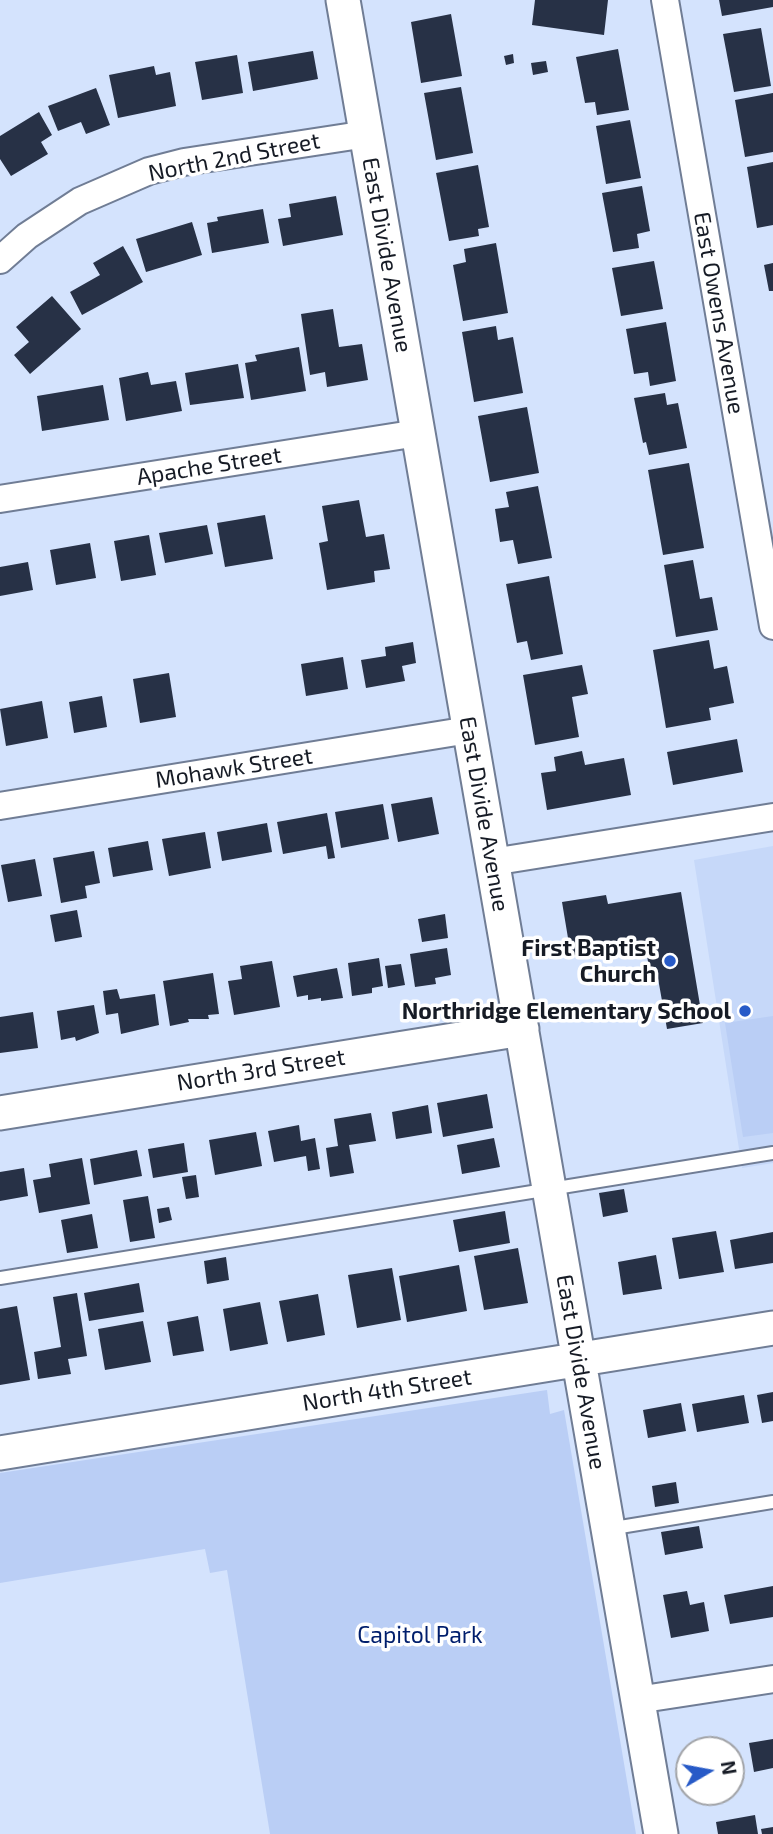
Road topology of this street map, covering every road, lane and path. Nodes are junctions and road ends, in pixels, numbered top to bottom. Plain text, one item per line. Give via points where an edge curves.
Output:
1 (343, 0) edge
2 (665, 0) edge
3 (366, 134) junction
4 (0, 260) edge
5 (418, 433) junction
6 (0, 499) edge
7 (773, 626) edge
8 (469, 730) junction
9 (0, 806) edge
10 (773, 817) edge
11 (492, 862) junction
12 (522, 1029) junction
13 (0, 1113) edge
14 (773, 1153) edge
15 (550, 1191) junction
16 (0, 1278) edge
17 (773, 1328) edge
18 (579, 1359) junction
19 (0, 1452) edge
20 (773, 1502) edge
21 (608, 1529) junction
22 (773, 1679) edge
23 (637, 1700) junction
24 (661, 1834) edge

1 - 3 street, East Divide Avenue
2 - 7 street, East Owens Avenue
3 - 4 street, North 2nd Street via 149,171 80,201
3 - 5 street, East Divide Avenue
5 - 6 street, Apache Street
5 - 8 street, East Divide Avenue
8 - 9 street, Mohawk Street
8 - 11 street, East Divide Avenue
10 - 11 street
11 - 12 street, East Divide Avenue
12 - 13 street, North 3rd Street
12 - 15 street, East Divide Avenue
14 - 15 lane
15 - 16 lane
15 - 18 street, East Divide Avenue
17 - 18 street, North 4th Street
18 - 19 street, North 4th Street
18 - 21 street, East Divide Avenue
20 - 21 lane
21 - 23 street, East Divide Avenue
22 - 23 street
23 - 24 street, East Divide Avenue

